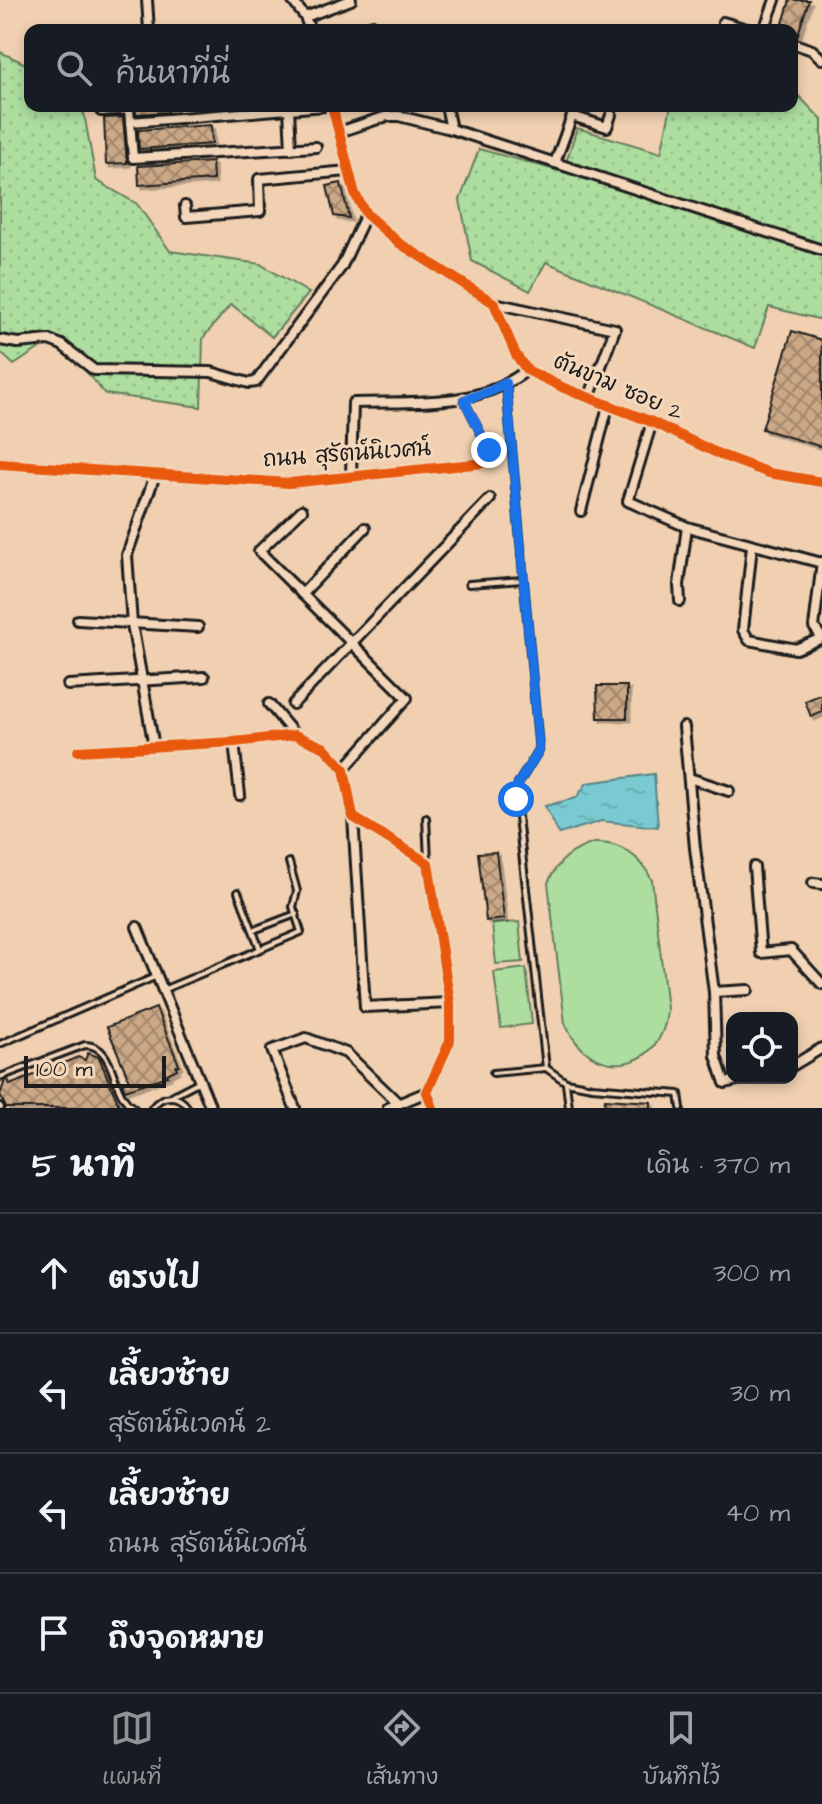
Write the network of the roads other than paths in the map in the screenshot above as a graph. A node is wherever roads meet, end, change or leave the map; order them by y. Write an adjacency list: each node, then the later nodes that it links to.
1 (147, 0): 8 (street)
2 (292, 0): 5 (street)
3 (351, 0): 5 (street)
4 (775, 0): 12 (street)
5 (305, 17): 9 (street)
6 (723, 22): 11 (street)
7 (373, 23): 10 (lane)
8 (149, 24)
9 (308, 24)
10 (369, 24)
11 (730, 24)
12 (766, 24)
13 (798, 45): 14 (street)
14 (822, 59)
15 (129, 112): 21 (street)
16 (253, 112): 21 (street)
17 (289, 112): 25 (street)
18 (334, 112): 23 (street)
19 (447, 112): 22 (street)
20 (611, 115): 26 (street)
21 (131, 122): 25 (street)
22 (451, 129): 23 (street); 26 (street)
23 (339, 132): 27 (street)
24 (316, 147): 25 (street)
25 (291, 149)
26 (555, 163): 30 (street)
27 (348, 171): 28 (street); 29 (street)
28 (185, 206)
29 (366, 214): 31 (street); 32 (street)
30 (822, 250)
31 (494, 303): 33 (street, ตันขาม ซอย 2); 35 (street)
32 (0, 340)
33 (527, 370): 34 (street); 35 (street, ตันขาม ซอย 2)
34 (506, 383): 36 (street); 50 (lane)
35 (589, 398): 37 (street, ตันขาม ซอย 2)
36 (464, 400): 41 (street); 41 (street, ถนน สุรัตน์นิเวศน์)
37 (608, 406): 38 (street, ตันขาม ซอย 2); 45 (street)
38 (652, 422): 42 (street, ตันขาม ซอย 2); 46 (street)
39 (0, 464): 40 (street, ถนน สุรัตน์นิเวศน์)
40 (155, 475): 41 (street, ถนน สุรัตน์นิเวศน์); 55 (street)
41 (351, 476)
42 (822, 482)
43 (490, 499): 57 (street)
44 (302, 510): 52 (street)
45 (581, 511)
46 (687, 527): 48 (street); 53 (street)
47 (365, 528): 52 (street)
48 (752, 546): 49 (street); 49 (street)
49 (822, 563)
50 (523, 580): 51 (lane); 91 (lane)
51 (469, 584)
52 (302, 594): 57 (street)
53 (680, 601)
54 (78, 620): 55 (street)
55 (132, 624): 56 (street); 59 (street)
56 (198, 627)
57 (352, 643): 62 (street); 68 (street)
58 (204, 677): 59 (street)
59 (143, 681): 60 (street); 66 (street)
60 (68, 685)
61 (269, 704): 64 (street)
62 (293, 704)
63 (684, 727): 69 (street)
64 (295, 735): 65 (street); 68 (street)
65 (234, 742): 66 (street); 71 (street)
66 (154, 747): 67 (street)
67 (78, 751)
68 (344, 769): 72 (street)
69 (689, 778): 70 (street); 86 (street)
70 (729, 791)
71 (240, 795)
72 (353, 817): 75 (street); 87 (street)
73 (426, 818): 75 (lane)
74 (289, 862): 78 (lane)
75 (428, 863): 87 (street)
76 (754, 867): 83 (street)
77 (238, 892): 80 (lane)
78 (296, 914): 80 (lane); 81 (lane)
79 (137, 927): 82 (street)
80 (254, 930): 81 (lane)
81 (260, 949): 84 (lane)
82 (157, 976): 84 (street); 88 (lane)
83 (822, 984)
84 (162, 990): 94 (street)
85 (748, 990): 86 (street)
86 (714, 992): 96 (street)
87 (450, 1003): 97 (street)
88 (0, 1044)
89 (822, 1048): 90 (street)
90 (798, 1062)
91 (546, 1068): 92 (lane); 95 (lane)
92 (493, 1073)
93 (0, 1077): 100 (lane)
94 (200, 1081): 98 (lane); 103 (street)
95 (566, 1082): 107 (lane); 108 (lane)
96 (726, 1083)
97 (427, 1092): 99 (street); 106 (street)
98 (171, 1096): 101 (lane); 102 (lane)
99 (399, 1104): 104 (street); 105 (street)
100 (134, 1108)
101 (152, 1108)
102 (188, 1108)
103 (211, 1108)
104 (295, 1108)
105 (388, 1108)
106 (433, 1108)
107 (569, 1108)
108 (681, 1108)

